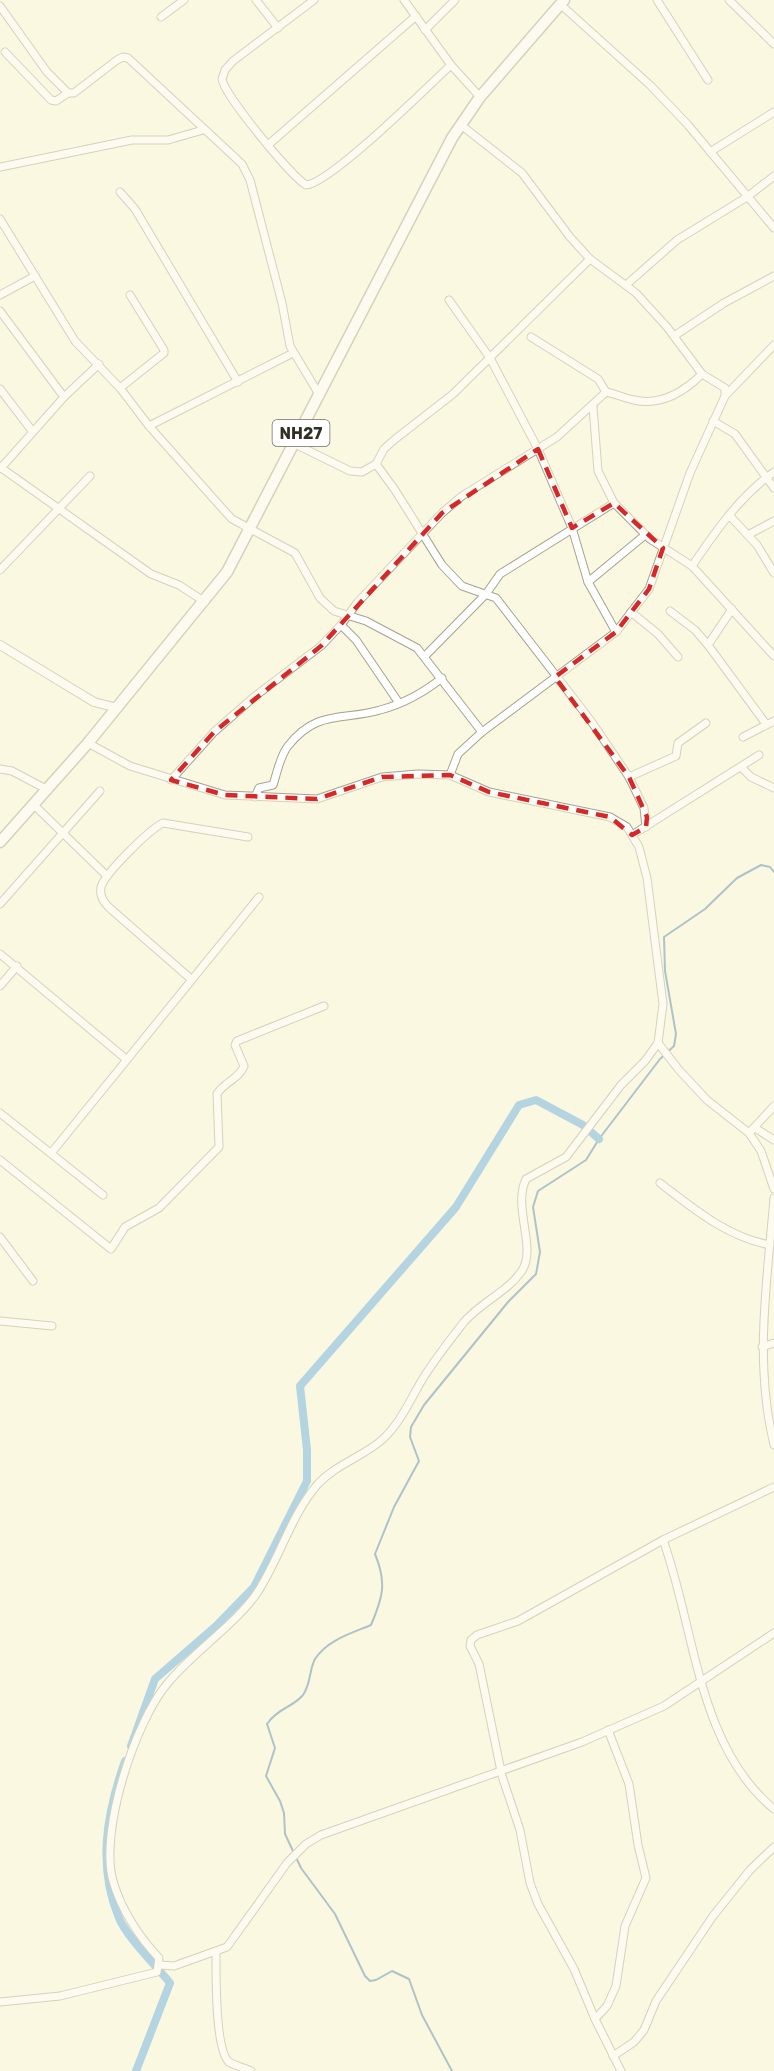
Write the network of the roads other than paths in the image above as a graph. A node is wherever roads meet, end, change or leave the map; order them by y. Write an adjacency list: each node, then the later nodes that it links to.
1 (184, 0): 10 (street)
2 (256, 0): 12 (street)
3 (314, 0): 12 (street)
4 (404, 0): 11 (street)
5 (455, 0): 13 (street)
6 (657, 0): 17 (street)
7 (729, 0): 14 (street)
8 (562, 2): 19 (highway, NH27); 24 (street)
9 (0, 6): 18 (street)
10 (161, 16)
11 (416, 16): 13 (street); 23 (street)
12 (278, 28): 23 (street)
13 (425, 30): 16 (street)
14 (774, 44)
15 (5, 52): 18 (street)
16 (452, 64): 19 (street); 23 (street)
17 (708, 80)
18 (68, 93): 22 (street)
19 (480, 97): 21 (highway, NH27)
20 (774, 112): 24 (street)
21 (461, 125): 31 (street); 50 (highway, NH27)
22 (203, 130): 25 (street); 42 (street)
23 (268, 145)
24 (710, 152): 28 (street)
25 (0, 167)
26 (774, 176): 28 (street)
27 (120, 192): 46 (street)
28 (747, 197): 30 (street); 34 (street)
29 (0, 219): 32 (street)
30 (774, 228)
31 (590, 259): 34 (street); 43 (street)
32 (35, 276): 35 (street); 44 (street)
33 (774, 276): 39 (street)
34 (626, 285): 39 (street)
35 (0, 295)
36 (130, 295): 47 (street)
37 (449, 300): 43 (street)
38 (0, 311): 52 (street)
39 (674, 336): 45 (street)
40 (531, 337): 49 (street)
41 (774, 345): 51 (street)
42 (293, 353): 46 (street); 50 (street)
43 (490, 358): 58 (street); 59 (street)
44 (99, 364): 47 (street); 52 (street)
45 (702, 374): 49 (street); 51 (street)
46 (238, 382): 55 (street)
47 (120, 388): 55 (street)
48 (0, 389): 56 (street)
49 (606, 392): 53 (street)
50 (320, 396): 57 (highway, NH27)
51 (725, 396): 54 (street)
52 (64, 397): 56 (street)
53 (593, 407): 58 (street); 65 (street)
54 (713, 421): 63 (street); 74 (street)
55 (149, 426): 70 (street)
56 (33, 432): 60 (street)
57 (295, 444): 59 (street); 70 (highway, NH27)
58 (538, 449): 69 (street); 71 (street)
59 (376, 464): 71 (street)
60 (1, 468): 66 (street)
61 (774, 472): 63 (street)
62 (90, 476): 66 (street)
63 (767, 477): 64 (street); 67 (street)
64 (774, 488)
65 (614, 503): 69 (street); 72 (street)
66 (58, 509): 76 (street); 80 (street)
67 (729, 515): 73 (street); 75 (street)
68 (774, 521): 73 (street)
69 (572, 528): 78 (street); 79 (street)
70 (251, 530): 80 (highway, NH27); 84 (street)
71 (421, 534): 79 (street); 84 (street)
72 (645, 535): 74 (street); 78 (street)
73 (748, 535): 77 (street)
74 (663, 548): 75 (street); 83 (street)
75 (692, 566): 81 (street)
76 (0, 570)
77 (774, 571)
78 (588, 582): 86 (street)
79 (486, 594): 89 (street); 92 (street)
80 (206, 602): 95 (highway, NH27)
81 (732, 609): 88 (street); 90 (street)
82 (670, 611): 88 (street)
83 (631, 612): 86 (street); 91 (street)
84 (345, 617): 85 (street); 89 (street)
85 (341, 625): 94 (street); 107 (street)
86 (616, 632): 92 (street)
87 (0, 645): 95 (street)
88 (708, 645): 98 (street)
89 (425, 656): 93 (street)
90 (774, 656)
91 (678, 657)
92 (555, 677): 99 (street); 106 (street)
93 (442, 678): 94 (street); 99 (street)
94 (399, 703): 111 (street)
95 (117, 708): 101 (highway, NH27)
96 (774, 721): 98 (street)
97 (706, 723): 106 (street)
98 (766, 724): 100 (street)
99 (482, 732): 105 (street)
100 (743, 737)
101 (88, 743): 107 (street); 109 (highway, NH27)
102 (759, 755): 103 (street)
103 (741, 767): 108 (street); 113 (street)
104 (0, 769): 109 (street)
105 (450, 775): 111 (street); 115 (street)
106 (629, 777): 113 (street)
107 (171, 780): 111 (street)
108 (774, 788)
109 (48, 789): 112 (highway, NH27)
110 (100, 790): 114 (street)
111 (255, 797)
112 (34, 805): 114 (street); 117 (highway, NH27)
113 (646, 827): 115 (street)
114 (63, 831): 118 (street); 120 (street)
115 (632, 835): 126 (street)
116 (249, 837): 118 (street)
117 (0, 842)
118 (107, 876): 123 (street)
119 (259, 897): 123 (street)
120 (0, 904)
121 (0, 954): 122 (street)
122 (17, 966): 124 (street); 127 (street)
123 (191, 979): 127 (street)
124 (0, 986)
125 (324, 1006): 133 (street)
126 (658, 1043): 130 (street); 155 (street)
127 (126, 1059): 132 (street)
128 (774, 1106): 130 (street)
129 (0, 1113): 132 (street)
130 (752, 1130): 131 (street); 135 (street)
131 (774, 1140)
132 (52, 1152): 136 (street)
133 (0, 1160)
134 (660, 1183): 139 (street)
135 (774, 1189)
136 (103, 1195)
137 (774, 1198): 139 (street)
138 (0, 1237): 140 (street)
139 (770, 1245): 144 (street)
140 (33, 1281)
141 (0, 1321): 142 (street)
142 (52, 1326)
143 (774, 1343): 144 (street)
144 (762, 1347): 145 (street)
145 (774, 1445)
146 (774, 1487): 147 (street)
147 (663, 1540): 149 (street); 151 (street)
148 (774, 1633): 149 (street)
149 (699, 1682): 150 (street); 152 (street)
150 (608, 1730): 151 (street); 157 (street)
151 (501, 1770): 154 (street); 157 (street)
152 (774, 1809)
153 (774, 1847): 158 (street)
154 (216, 1953): 155 (street); 159 (street)
155 (158, 1968): 156 (street)
156 (0, 2002)
157 (595, 2019): 158 (street)
158 (613, 2056): 160 (street)
159 (251, 2071)
160 (621, 2071)

